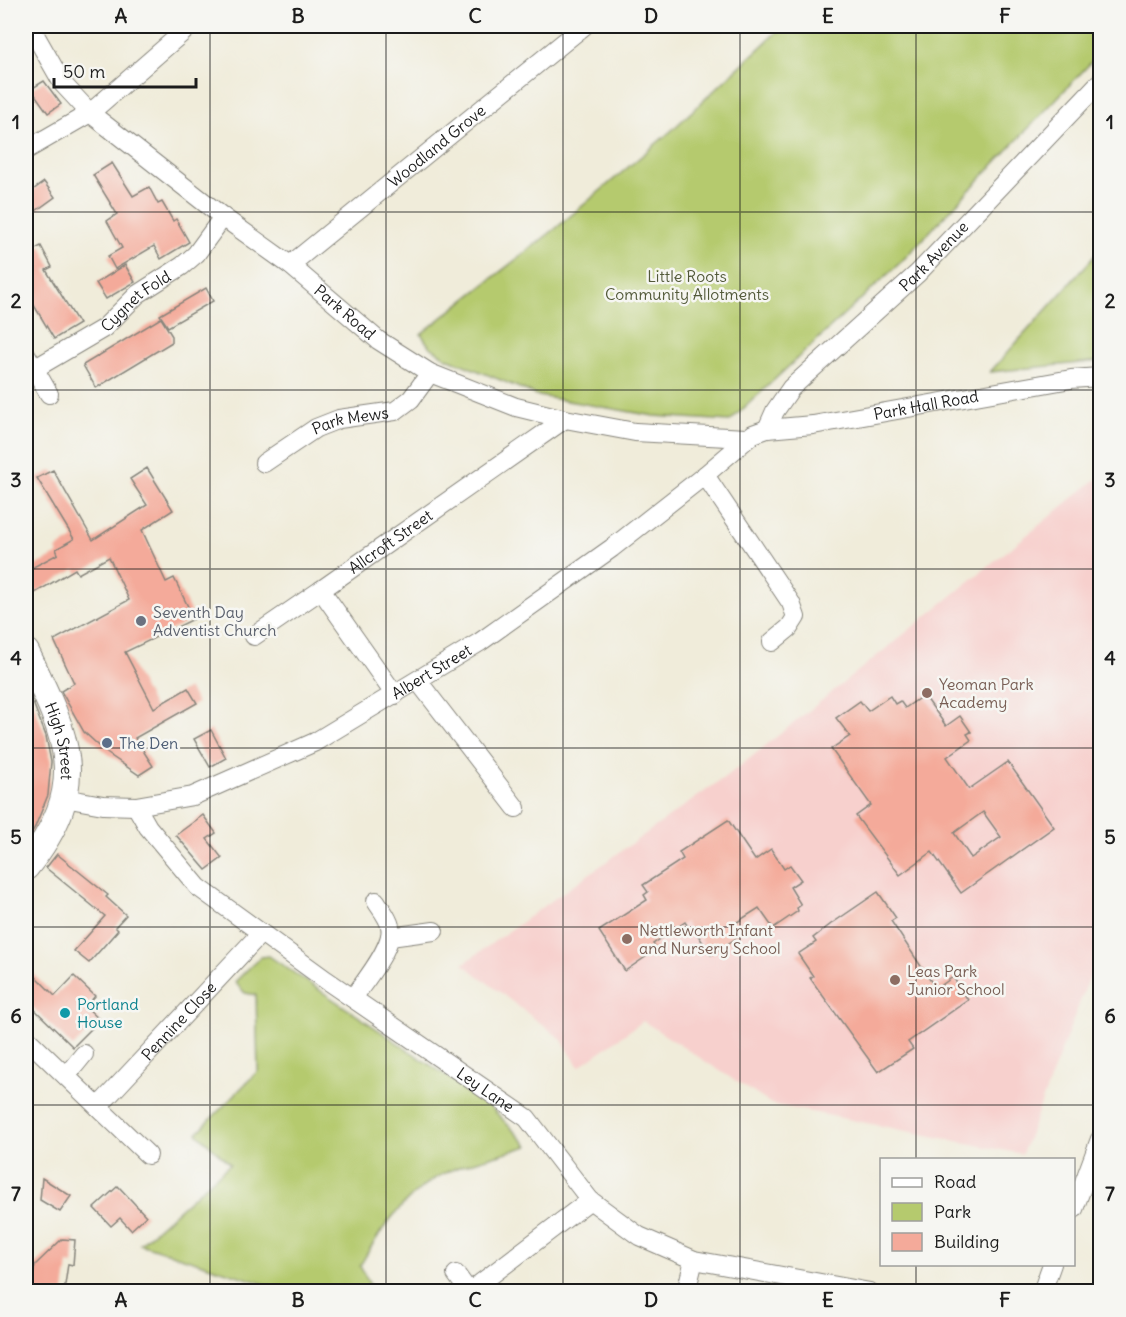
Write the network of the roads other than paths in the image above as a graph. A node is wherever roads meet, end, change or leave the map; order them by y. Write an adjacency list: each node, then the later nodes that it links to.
1 (30, 26): 5 (street, Park Road)
2 (190, 26): 5 (street)
3 (584, 26): 8 (street, Woodland Grove)
4 (1101, 82): 14 (street, Park Avenue)
5 (90, 113): 6 (street); 7 (street, Park Road)
6 (26, 150)
7 (223, 217): 8 (street, Park Road); 9 (street, Cygnet Fold)
8 (290, 266): 10 (street, Park Road)
9 (30, 361): 12 (street)
10 (430, 373): 13 (street, Park Road); 15 (street, Park Mews)
11 (1101, 376): 14 (street, Park Hall Road)
12 (49, 394)
13 (565, 420): 14 (street, Park Road); 17 (street, Allcroft Street)
14 (755, 434): 16 (street, Albert Street)
15 (264, 463)
16 (705, 476): 19 (street); 21 (street, Albert Street)
17 (321, 590): 18 (street, Allcroft Street); 22 (street)
18 (254, 636)
19 (772, 642)
20 (26, 652): 23 (street, High Street)
21 (418, 681): 22 (street, Albert Street); 25 (street)
22 (395, 695): 24 (street, Albert Street)
23 (64, 798): 24 (street, Albert Street); 26 (street, High Street)
24 (136, 806): 29 (street, Ley Lane)
25 (516, 808)
26 (26, 867)
27 (376, 901): 30 (street)
28 (434, 931): 30 (street)
29 (260, 934): 31 (street, Ley Lane); 35 (street, Pennine Close)
30 (390, 937): 31 (street)
31 (353, 998): 38 (street, Ley Lane)
32 (26, 1038): 34 (street)
33 (84, 1054): 34 (street)
34 (66, 1076): 35 (street)
35 (98, 1107): 37 (street)
36 (1101, 1139): 39 (street)
37 (148, 1155)
38 (590, 1200): 40 (street, Ley Lane); 43 (street)
39 (1075, 1206)
40 (694, 1260): 44 (street); 45 (street, Ley Lane)
41 (1051, 1266): 46 (street)
42 (456, 1274): 43 (street)
43 (469, 1292)
44 (686, 1292)
45 (870, 1292)
46 (1042, 1292)

